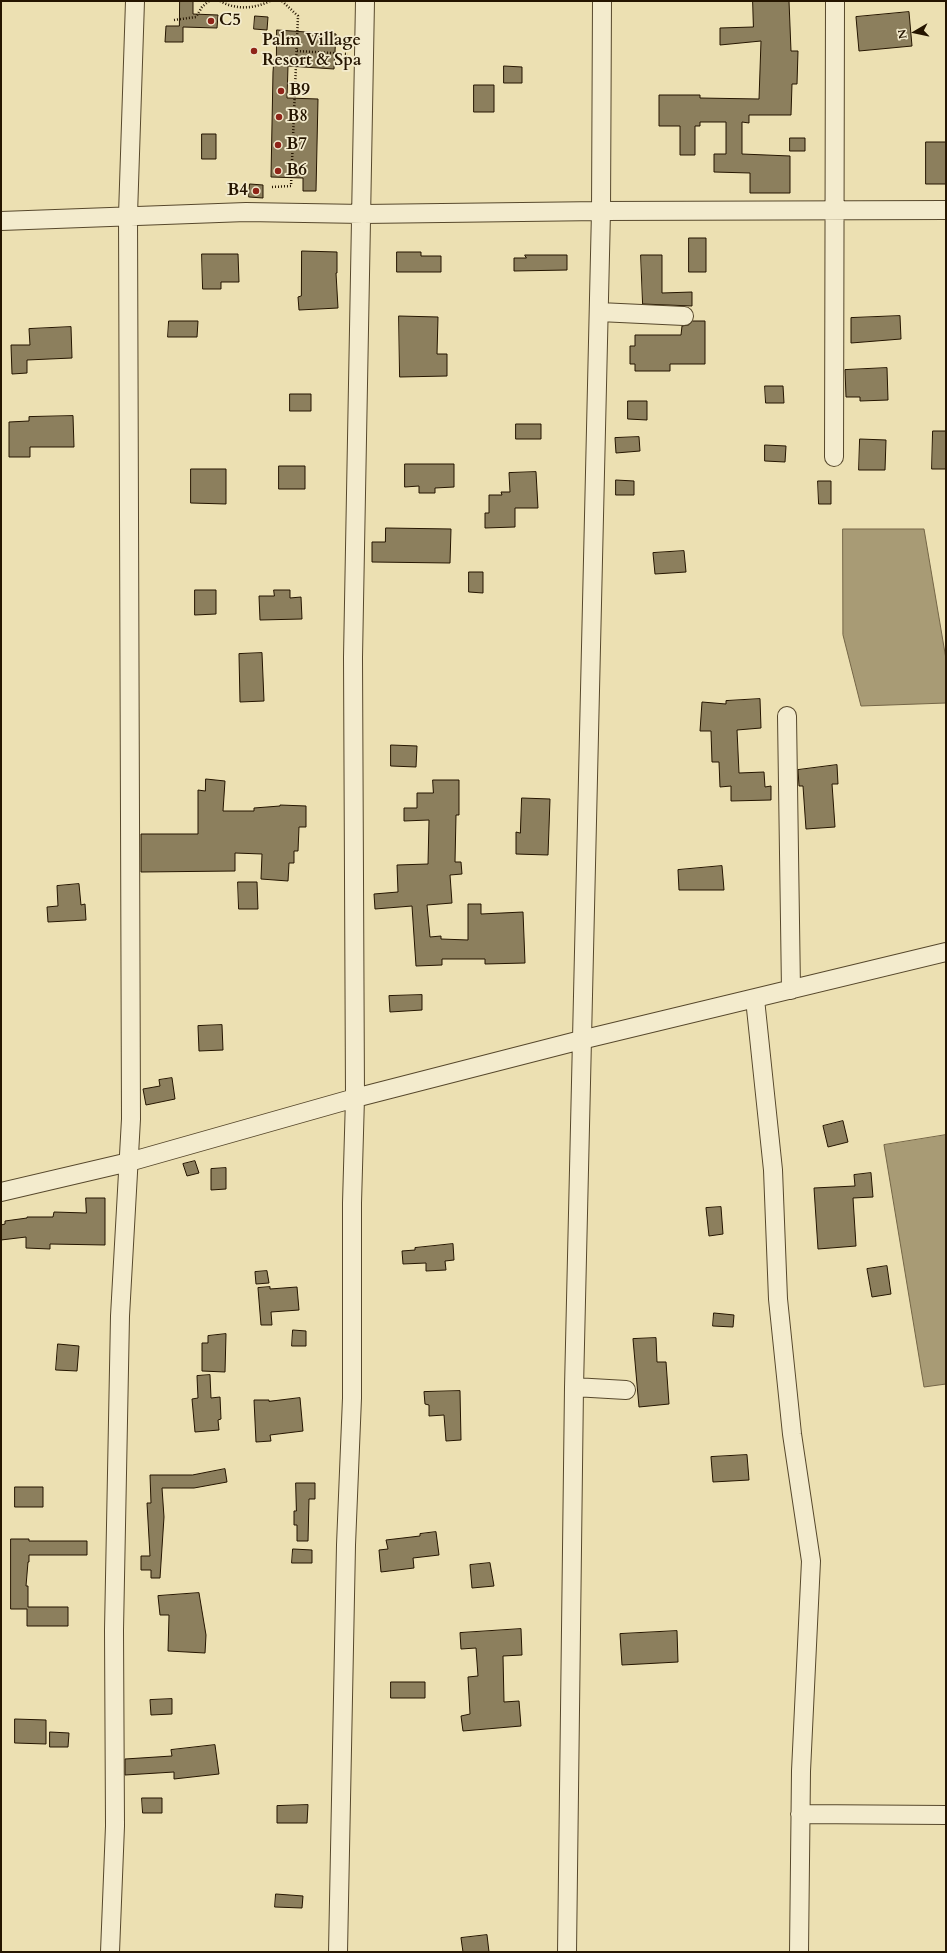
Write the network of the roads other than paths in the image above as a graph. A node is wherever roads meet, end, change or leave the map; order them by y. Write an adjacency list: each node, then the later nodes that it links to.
1 (135, 1): 9 (street)
2 (365, 1): 8 (street)
3 (602, 1): 6 (street)
4 (835, 1): 7 (street)
5 (946, 210): 7 (street)
6 (601, 211): 7 (street); 8 (street); 11 (street)
7 (834, 212): 13 (street)
8 (363, 214): 9 (street); 19 (street)
9 (128, 215): 10 (street); 20 (street)
10 (1, 221)
11 (598, 312): 12 (street); 18 (street)
12 (684, 316)
13 (834, 457)
14 (787, 716): 16 (street)
15 (946, 952): 16 (street)
16 (790, 990): 17 (street)
17 (755, 999): 18 (street); 24 (street)
18 (581, 1040): 19 (street); 22 (street)
19 (355, 1098): 20 (street); 27 (street)
20 (129, 1162): 21 (street); 26 (street)
21 (1, 1192)
22 (574, 1387): 23 (street); 28 (street)
23 (626, 1390)
24 (800, 1814): 25 (street); 29 (street)
25 (946, 1815)
26 (110, 1952)
27 (338, 1952)
28 (567, 1952)
29 (799, 1952)

